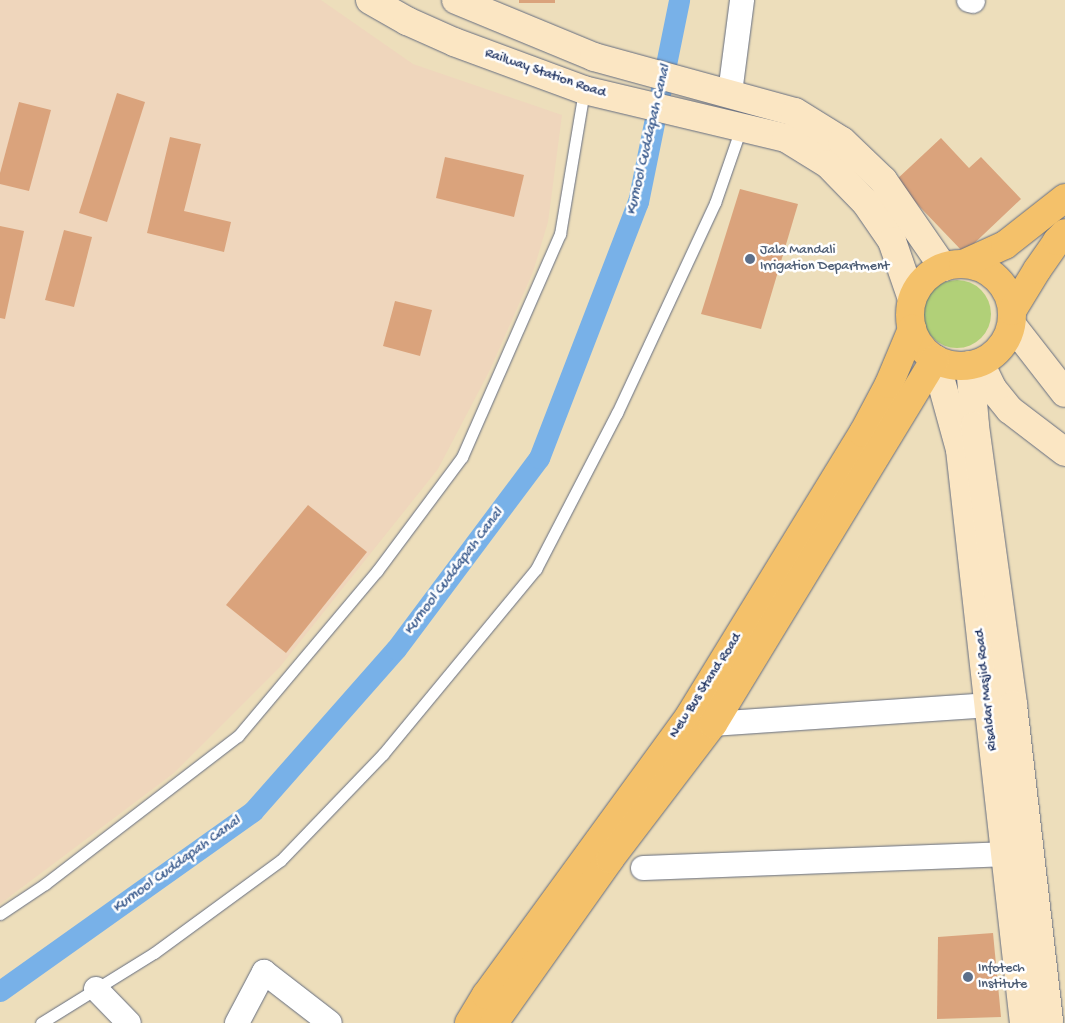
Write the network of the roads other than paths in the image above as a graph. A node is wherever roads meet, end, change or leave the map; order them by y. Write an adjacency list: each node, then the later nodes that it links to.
1 (370, 0): 4 (street, Railway Station Road)
2 (456, 0): 5 (street)
3 (742, 0): 5 (street)
4 (584, 90): 6 (street, Railway Station Road); 21 (lane)
5 (730, 93): 9 (street)
6 (734, 126): 10 (street, Railway Station Road); 22 (lane)
7 (1065, 198): 9 (main road)
8 (1065, 233): 11 (main road)
9 (953, 265): 10 (main road); 11 (main road)
10 (912, 299): 12 (main road)
11 (1012, 318): 14 (main road); 15 (street)
12 (912, 329): 13 (main road); 27 (main road, New Bus Stand Road)
13 (935, 359): 14 (main road); 17 (street, Risaldar Masjid Road); 18 (main road, New Bus Stand Road)
14 (975, 364): 16 (street); 30 (street, Risaldar Masjid Road)
15 (1065, 393)
16 (1065, 452)
17 (989, 705): 18 (street); 19 (street, Risaldar Masjid Road)
18 (712, 724): 28 (main road, New Bus Stand Road)
19 (1004, 854): 20 (street); 29 (street, Risaldar Masjid Road)
20 (643, 868)
21 (0, 914)
22 (96, 989): 23 (lane); 24 (street)
23 (41, 1023)
24 (129, 1023)
25 (237, 1023): 26 (street)
26 (330, 1023)
27 (469, 1023)
28 (494, 1023)
29 (1024, 1023)
30 (1049, 1023)

